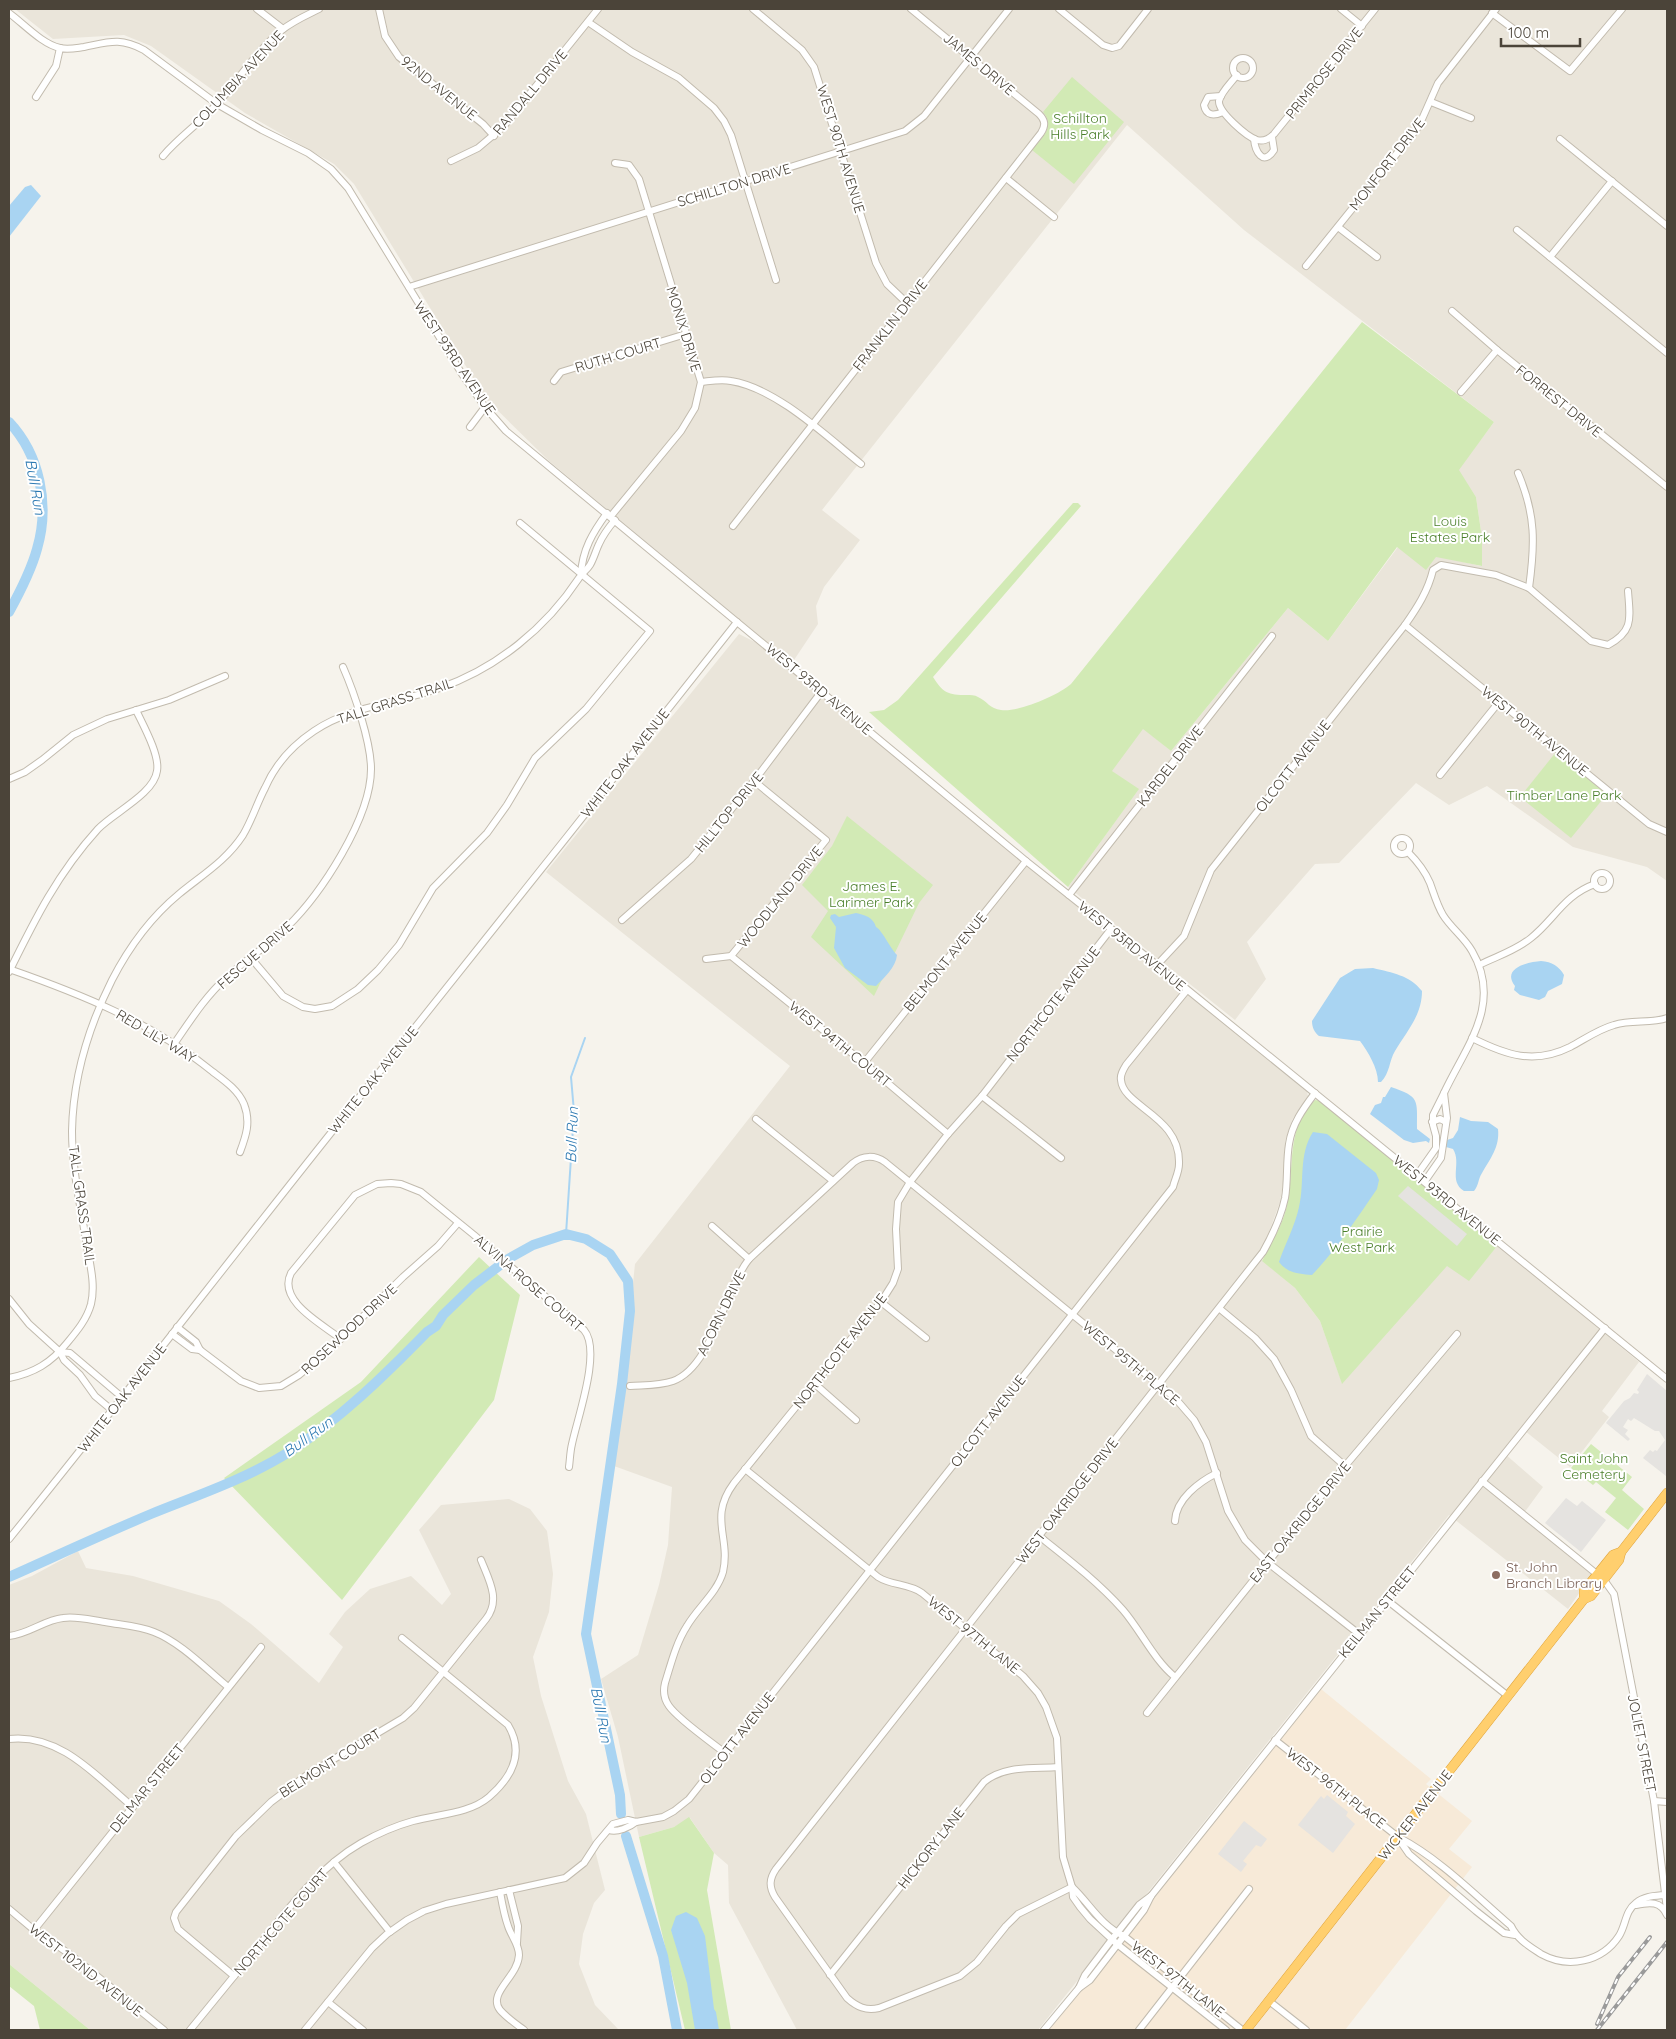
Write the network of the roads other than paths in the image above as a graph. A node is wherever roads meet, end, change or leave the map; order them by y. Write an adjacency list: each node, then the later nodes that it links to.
1 (256, 9): 17 (street)
2 (319, 9): 17 (street, COLUMBIA AVENUE)
3 (378, 9): 28 (street, 92ND AVENUE)
4 (598, 9): 15 (street, RANDALL DRIVE)
5 (753, 9): 32 (street, WEST 90TH AVENUE)
6 (912, 9): 19 (street, JAMES DRIVE)
7 (1009, 9): 19 (street, SCHILLTON DRIVE)
8 (1059, 9): 9 (street)
9 (1148, 9)
10 (1341, 9): 16 (street)
11 (1375, 9): 16 (street, PRIMROSE DRIVE)
12 (1622, 9): 13 (street)
13 (1494, 11): 23 (street, MONFORT DRIVE)
14 (9, 13): 18 (street)
15 (588, 22): 28 (street, RANDALL DRIVE); 38 (street)
16 (1362, 26): 29 (street, PRIMROSE DRIVE)
17 (283, 30): 24 (street, COLUMBIA AVENUE)
18 (60, 48): 21 (street); 24 (street, WEST 93RD AVENUE)
19 (970, 57): 27 (street, JAMES DRIVE); 32 (street, SCHILLTON DRIVE)
20 (1237, 75): 22 (street, PRIMROSE DRIVE)
21 (36, 96)
22 (1221, 96): 25 (street); 25 (street, PRIMROSE DRIVE)
23 (1431, 102): 26 (street); 42 (street, MONFORT DRIVE)
24 (217, 104): 33 (street, COLUMBIA AVENUE); 48 (street, WEST 93RD AVENUE)
25 (1223, 112): 30 (street, PRIMROSE DRIVE)
26 (1471, 118)
27 (1045, 122): 36 (street, FRANKLIN DRIVE)
28 (494, 136): 34 (street, RANDALL DRIVE)
29 (1272, 137): 30 (street); 30 (street, PRIMROSE DRIVE)
30 (1254, 139)
31 (1560, 139): 37 (street)
32 (842, 152): 38 (street, SCHILLTON DRIVE); 49 (street, WEST 90TH AVENUE)
33 (163, 156)
34 (451, 161)
35 (615, 163): 39 (street, MONIX DRIVE)
36 (1006, 178): 40 (street); 49 (street, FRANKLIN DRIVE)
37 (1612, 180): 41 (street); 45 (street)
38 (746, 181): 39 (street, SCHILLTON DRIVE); 47 (street)
39 (648, 211): 48 (street, SCHILLTON DRIVE); 51 (street, MONIX DRIVE)
40 (1054, 217)
41 (1667, 226)
42 (1338, 227): 44 (street); 46 (street, MONFORT DRIVE)
43 (1517, 230): 45 (street)
44 (1377, 257)
45 (1550, 257): 53 (street)
46 (1306, 266)
47 (776, 280)
48 (409, 287): 57 (street, WEST 93RD AVENUE)
49 (907, 304): 58 (street, FRANKLIN DRIVE)
50 (1452, 311): 52 (street, FORREST DRIVE)
51 (686, 334): 54 (street, RUTH COURT); 55 (street, MONIX DRIVE)
52 (1497, 350): 56 (street); 62 (street, FORREST DRIVE)
53 (1667, 352)
54 (554, 381)
55 (701, 382): 58 (street); 63 (street, MONIX DRIVE)
56 (1462, 392)
57 (485, 408): 59 (street); 63 (street, WEST 93RD AVENUE)
58 (813, 426): 60 (street); 65 (street, FRANKLIN DRIVE)
59 (470, 427)
60 (861, 464)
61 (1518, 473): 67 (street)
62 (1667, 487)
63 (611, 516): 66 (street, TALL GRASS TRAIL); 66 (street, TALL GRASS TRAIL); 69 (street, WEST 93RD AVENUE)
64 (520, 523): 66 (street)
65 (732, 526)
66 (581, 575): 77 (street, TALL GRASS TRAIL); 89 (street)
67 (1529, 588): 68 (street); 70 (street, OLCOTT AVENUE)
68 (1628, 591)
69 (737, 622): 74 (street, WEST 93RD AVENUE); 122 (street, WHITE OAK AVENUE)
70 (1405, 625): 75 (street, WEST 90TH AVENUE); 91 (street, OLCOTT AVENUE)
71 (1272, 636): 85 (street, KARDEL DRIVE)
72 (343, 667): 77 (street, FESCUE DRIVE)
73 (226, 676): 76 (street)
74 (822, 692): 80 (street, HILLTOP DRIVE); 83 (street, WEST 93RD AVENUE)
75 (1499, 702): 78 (street); 81 (street, WEST 90TH AVENUE)
76 (136, 710): 79 (street); 93 (street)
77 (358, 711): 89 (street, FESCUE DRIVE); 95 (street, TALL GRASS TRAIL)
78 (1440, 774)
79 (9, 779)
80 (754, 781): 86 (street, HILLTOP DRIVE); 88 (street, WOODLAND DRIVE)
81 (1667, 832)
82 (1408, 852): 92 (street)
83 (1026, 861): 85 (street, WEST 93RD AVENUE); 99 (street, BELMONT AVENUE)
84 (1595, 884): 92 (street)
85 (1069, 895): 87 (street, WEST 93RD AVENUE)
86 (622, 920)
87 (1111, 928): 91 (street, WEST 93RD AVENUE); 102 (street, NORTHCOTE AVENUE)
88 (731, 956): 90 (street, WOODLAND DRIVE); 99 (street, WEST 94TH COURT)
89 (251, 958): 98 (street, FESCUE DRIVE)
90 (706, 959)
91 (1157, 965): 94 (street, WEST 93RD AVENUE)
92 (1480, 965): 97 (street)
93 (9, 970): 95 (street, RED LILY WAY)
94 (1187, 990): 100 (street, WEST 93RD AVENUE); 121 (street, OLCOTT AVENUE)
95 (100, 1004): 98 (street, RED LILY WAY); 129 (street, TALL GRASS TRAIL)
96 (1667, 1018): 97 (street)
97 (1472, 1038): 101 (street)
98 (174, 1044): 108 (street, RED LILY WAY)
99 (864, 1063): 106 (street, WEST 94TH COURT)
100 (1315, 1093): 111 (street, WEST 93RD AVENUE); 120 (street, WEST OAKRIDGE DRIVE)
101 (1444, 1093): 104 (street); 105 (street)
102 (982, 1096): 106 (street, NORTHCOTE AVENUE); 110 (street)
103 (756, 1119): 112 (street)
104 (1432, 1122): 105 (street); 107 (street)
105 (1446, 1122): 107 (street)
106 (948, 1134): 114 (street, NORTHCOTE AVENUE)
107 (1439, 1144): 111 (street); 113 (street)
108 (240, 1152)
109 (869, 1157): 112 (street, ACORN DRIVE); 114 (street, WEST 95TH PLACE)
110 (1061, 1158)
111 (1417, 1175): 113 (street, WEST 93RD AVENUE)
112 (833, 1181): 117 (street, ACORN DRIVE)
113 (1425, 1181): 123 (street, WEST 93RD AVENUE)
114 (910, 1182): 119 (street, NORTHCOTE AVENUE); 121 (street, WEST 95TH PLACE)
115 (458, 1223): 127 (street, ROSEWOOD DRIVE); 127 (street, ALVINA ROSE COURT); 139 (street, ALVINA ROSE COURT)
116 (712, 1226): 117 (street)
117 (749, 1259): 134 (street, ACORN DRIVE)
118 (9, 1299): 129 (street)
119 (881, 1302): 126 (street); 132 (street, NORTHCOTE AVENUE)
120 (1220, 1309): 133 (street, WEST OAKRIDGE DRIVE); 138 (street)
121 (1072, 1314): 133 (street, WEST 95TH PLACE); 149 (street, OLCOTT AVENUE)
122 (177, 1327): 124 (street, WHITE OAK AVENUE); 128 (street, ROSEWOOD DRIVE)
123 (1605, 1328): 131 (street, WEST 93RD AVENUE); 142 (street, KEILMAN STREET)
124 (172, 1334): 128 (street, ROSEWOOD DRIVE); 135 (street, WHITE OAK AVENUE)
125 (1456, 1334): 138 (street, EAST OAKRIDGE DRIVE)
126 (926, 1338)
127 (341, 1339): 128 (street, ROSEWOOD DRIVE)
128 (200, 1350)
129 (60, 1352): 130 (street, TALL GRASS TRAIL); 135 (street); 136 (street)
130 (9, 1378)
131 (1667, 1379)
132 (815, 1384): 137 (street); 140 (street, NORTHCOTE AVENUE)
133 (1159, 1384): 141 (street, WEST 95TH PLACE); 145 (street, WEST OAKRIDGE DRIVE)
134 (630, 1386)
135 (123, 1398): 136 (street, WHITE OAK AVENUE)
136 (113, 1411): 146 (street, WHITE OAK AVENUE)
137 (856, 1420)
138 (1345, 1466): 148 (street, EAST OAKRIDGE DRIVE)
139 (569, 1467)
140 (745, 1469): 149 (street, WEST 97TH LANE); 164 (street, NORTHCOTE AVENUE)
141 (1217, 1473): 144 (street); 148 (street, WEST 95TH PLACE)
142 (1482, 1481): 150 (street); 151 (street, KEILMAN STREET)
143 (1667, 1493): 150 (highway, WICKER AVENUE)
144 (1175, 1521)
145 (1039, 1536): 152 (street, WEST OAKRIDGE DRIVE); 158 (street)
146 (9, 1539)
147 (481, 1560): 157 (street, BELMONT COURT)
148 (1268, 1562): 153 (street, WEST 95TH PLACE); 158 (street, EAST OAKRIDGE DRIVE)
149 (869, 1570): 152 (street, WEST 97TH LANE); 164 (street, OLCOTT AVENUE)
150 (1601, 1577): 160 (highway, WICKER AVENUE); 166 (street, JOLIET STREET)
151 (1388, 1601): 153 (street, KEILMAN STREET); 160 (street)
152 (966, 1628): 165 (street, WEST 97TH LANE); 188 (street, WEST OAKRIDGE DRIVE)
153 (1359, 1634): 163 (street, KEILMAN STREET)
154 (9, 1636): 159 (street)
155 (402, 1638): 157 (street, NORTHCOTE COURT)
156 (261, 1647): 159 (street, DELMAR STREET)
157 (444, 1672): 170 (street, NORTHCOTE COURT); 189 (street, BELMONT COURT)
158 (1175, 1677): 161 (street, EAST OAKRIDGE DRIVE)
159 (228, 1687): 168 (street, DELMAR STREET)
160 (1508, 1696): 169 (highway, WICKER AVENUE)
161 (1147, 1713)
162 (9, 1740): 168 (street)
163 (1275, 1740): 169 (street, WEST 96TH PLACE); 176 (street, KEILMAN STREET)
164 (725, 1753): 173 (street, OLCOTT AVENUE)
165 (1058, 1767): 171 (street, WEST 97TH LANE); 188 (street, HICKORY LANE)
166 (1654, 1801): 167 (street); 175 (street, JOLIET STREET)
167 (1667, 1802)
168 (133, 1807): 181 (street, DELMAR STREET)
169 (1398, 1837): 183 (street, WEST 96TH PLACE); 183 (street, WEST 96TH PLACE); 193 (highway, WICKER AVENUE)
170 (334, 1862): 182 (street); 189 (street, NORTHCOTE COURT)
171 (1072, 1887): 184 (street, WEST 97TH LANE); 188 (street)
172 (1249, 1889): 190 (street)
173 (509, 1890): 174 (street, OLCOTT AVENUE); 186 (street)
174 (500, 1892): 182 (street, OLCOTT AVENUE); 186 (street)
175 (1665, 1895): 177 (street); 179 (street, JOLIET STREET)
176 (1151, 1896): 184 (street, KEILMAN STREET); 185 (street, KEILMAN STREET)
177 (1633, 1906): 180 (street); 183 (street, WEST 96TH PLACE)
178 (9, 1909): 181 (street, WEST 102ND AVENUE)
179 (1667, 1910)
180 (1667, 1915)
181 (34, 1930): 195 (street, WEST 102ND AVENUE)
182 (390, 1932): 194 (street, OLCOTT AVENUE)
183 (1514, 1935)
184 (1115, 1936): 185 (street, WEST 97TH LANE); 187 (street, WEST 97TH LANE); 191 (street, KEILMAN STREET)
185 (1124, 1936): 187 (street, KEILMAN STREET); 190 (street, WEST 97TH LANE)
186 (517, 1944): 199 (street)
187 (1117, 1944): 191 (street, KEILMAN STREET); 192 (street, WEST 97TH LANE)
188 (830, 1975)
189 (234, 1976): 196 (street, NORTHCOTE COURT)
190 (1179, 1979): 192 (street); 203 (street, WEST 97TH LANE)
191 (1079, 1988): 200 (street)
192 (1172, 1988): 201 (street); 202 (street, WEST 97TH LANE)
193 (1270, 2000): 204 (highway, WICKER AVENUE); 205 (street)
194 (328, 2002): 197 (street, OLCOTT AVENUE); 198 (street)
195 (164, 2030)
196 (190, 2030)
197 (306, 2030)
198 (363, 2030)
199 (524, 2030)
200 (1044, 2030)
201 (1139, 2030)
202 (1226, 2030)
203 (1242, 2030)
204 (1246, 2030)
205 (1306, 2030)

